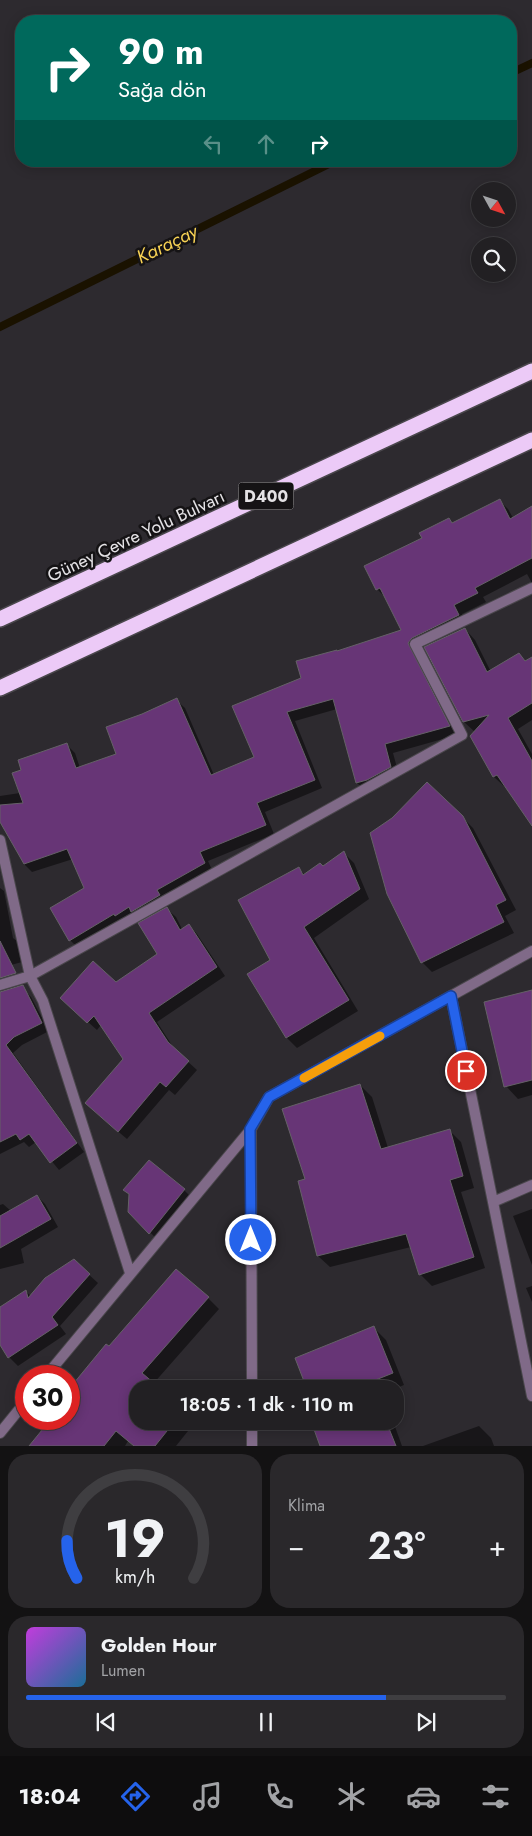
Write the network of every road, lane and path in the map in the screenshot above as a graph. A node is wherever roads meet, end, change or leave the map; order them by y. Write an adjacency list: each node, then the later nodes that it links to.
1 (532, 371): 4 (highway, Güney Çevre Yolu Bulvarı / D400)
2 (532, 440): 5 (highway)
3 (532, 588): 8 (street)
4 (0, 619)
5 (0, 688)
6 (0, 840): 8 (street)
7 (532, 951): 10 (street)
8 (30, 976): 9 (street); 14 (street)
9 (0, 985)
10 (451, 996): 11 (street); 13 (street)
11 (250, 1129): 14 (street); 16 (street)
12 (532, 1185): 13 (street)
13 (493, 1202): 17 (street)
14 (130, 1273): 15 (street)
15 (55, 1365)
16 (252, 1380)
17 (532, 1396)
18 (15, 1415): 20 (street)
19 (252, 1430): 21 (street)
20 (0, 1433)
21 (252, 1446)

